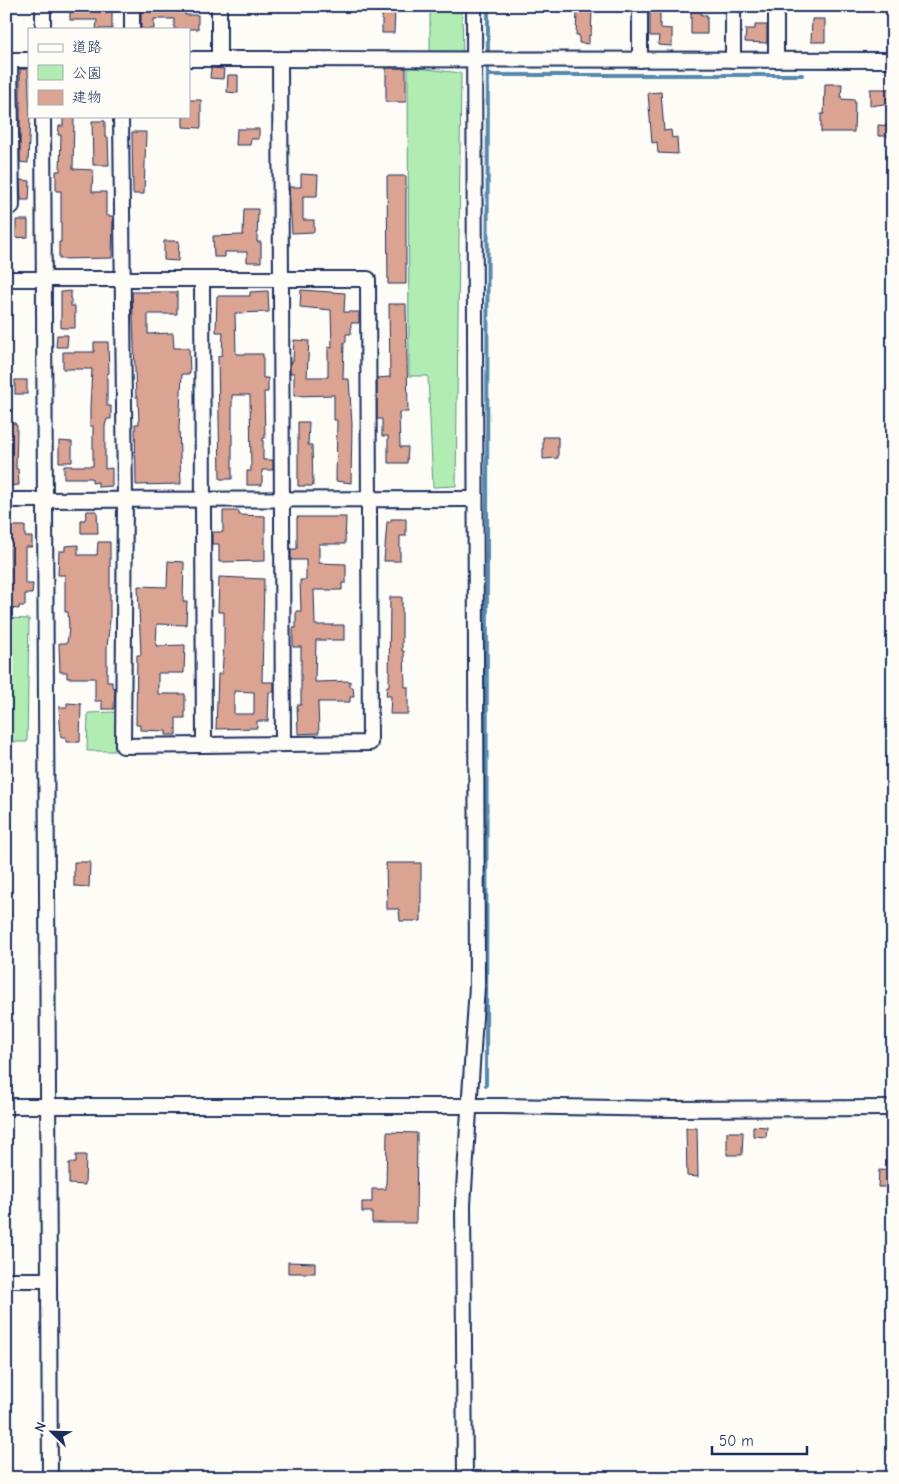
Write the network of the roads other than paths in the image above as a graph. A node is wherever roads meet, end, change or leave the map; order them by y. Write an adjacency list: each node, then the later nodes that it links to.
1 (43, 6): 8 (street)
2 (132, 6): 9 (street)
3 (219, 6): 11 (street)
4 (474, 6): 15 (street)
5 (640, 6): 16 (street)
6 (733, 6): 17 (street)
7 (776, 6): 18 (street)
8 (43, 28)
9 (132, 28)
10 (190, 59): 11 (street)
11 (219, 59): 14 (street)
12 (8, 60): 13 (street); 22 (street)
13 (28, 60)
14 (280, 60): 15 (street); 27 (street)
15 (475, 60): 16 (street); 29 (street)
16 (640, 60): 17 (street)
17 (733, 60): 18 (street)
18 (776, 60): 19 (street)
19 (893, 60)
20 (43, 118): 24 (street)
21 (121, 118): 25 (street)
22 (12, 206)
23 (6, 279): 24 (street)
24 (43, 279): 25 (street); 31 (street)
25 (123, 279): 26 (street); 32 (street)
26 (202, 279): 27 (street); 33 (street)
27 (281, 279): 28 (street); 34 (street)
28 (368, 499): 29 (street); 34 (street); 35 (street)
29 (474, 499): 39 (street)
30 (6, 500): 31 (street)
31 (45, 500): 32 (street); 38 (street)
32 (125, 500): 33 (street); 36 (street)
33 (204, 500): 34 (street); 36 (street)
34 (281, 500): 35 (street)
35 (283, 744): 36 (street)
36 (204, 745)
37 (6, 1106): 38 (street)
38 (47, 1106): 39 (street); 42 (street)
39 (469, 1108): 40 (street); 44 (street)
40 (893, 1108)
41 (6, 1280): 42 (street)
42 (49, 1280): 43 (street)
43 (50, 1478)
44 (464, 1478)

